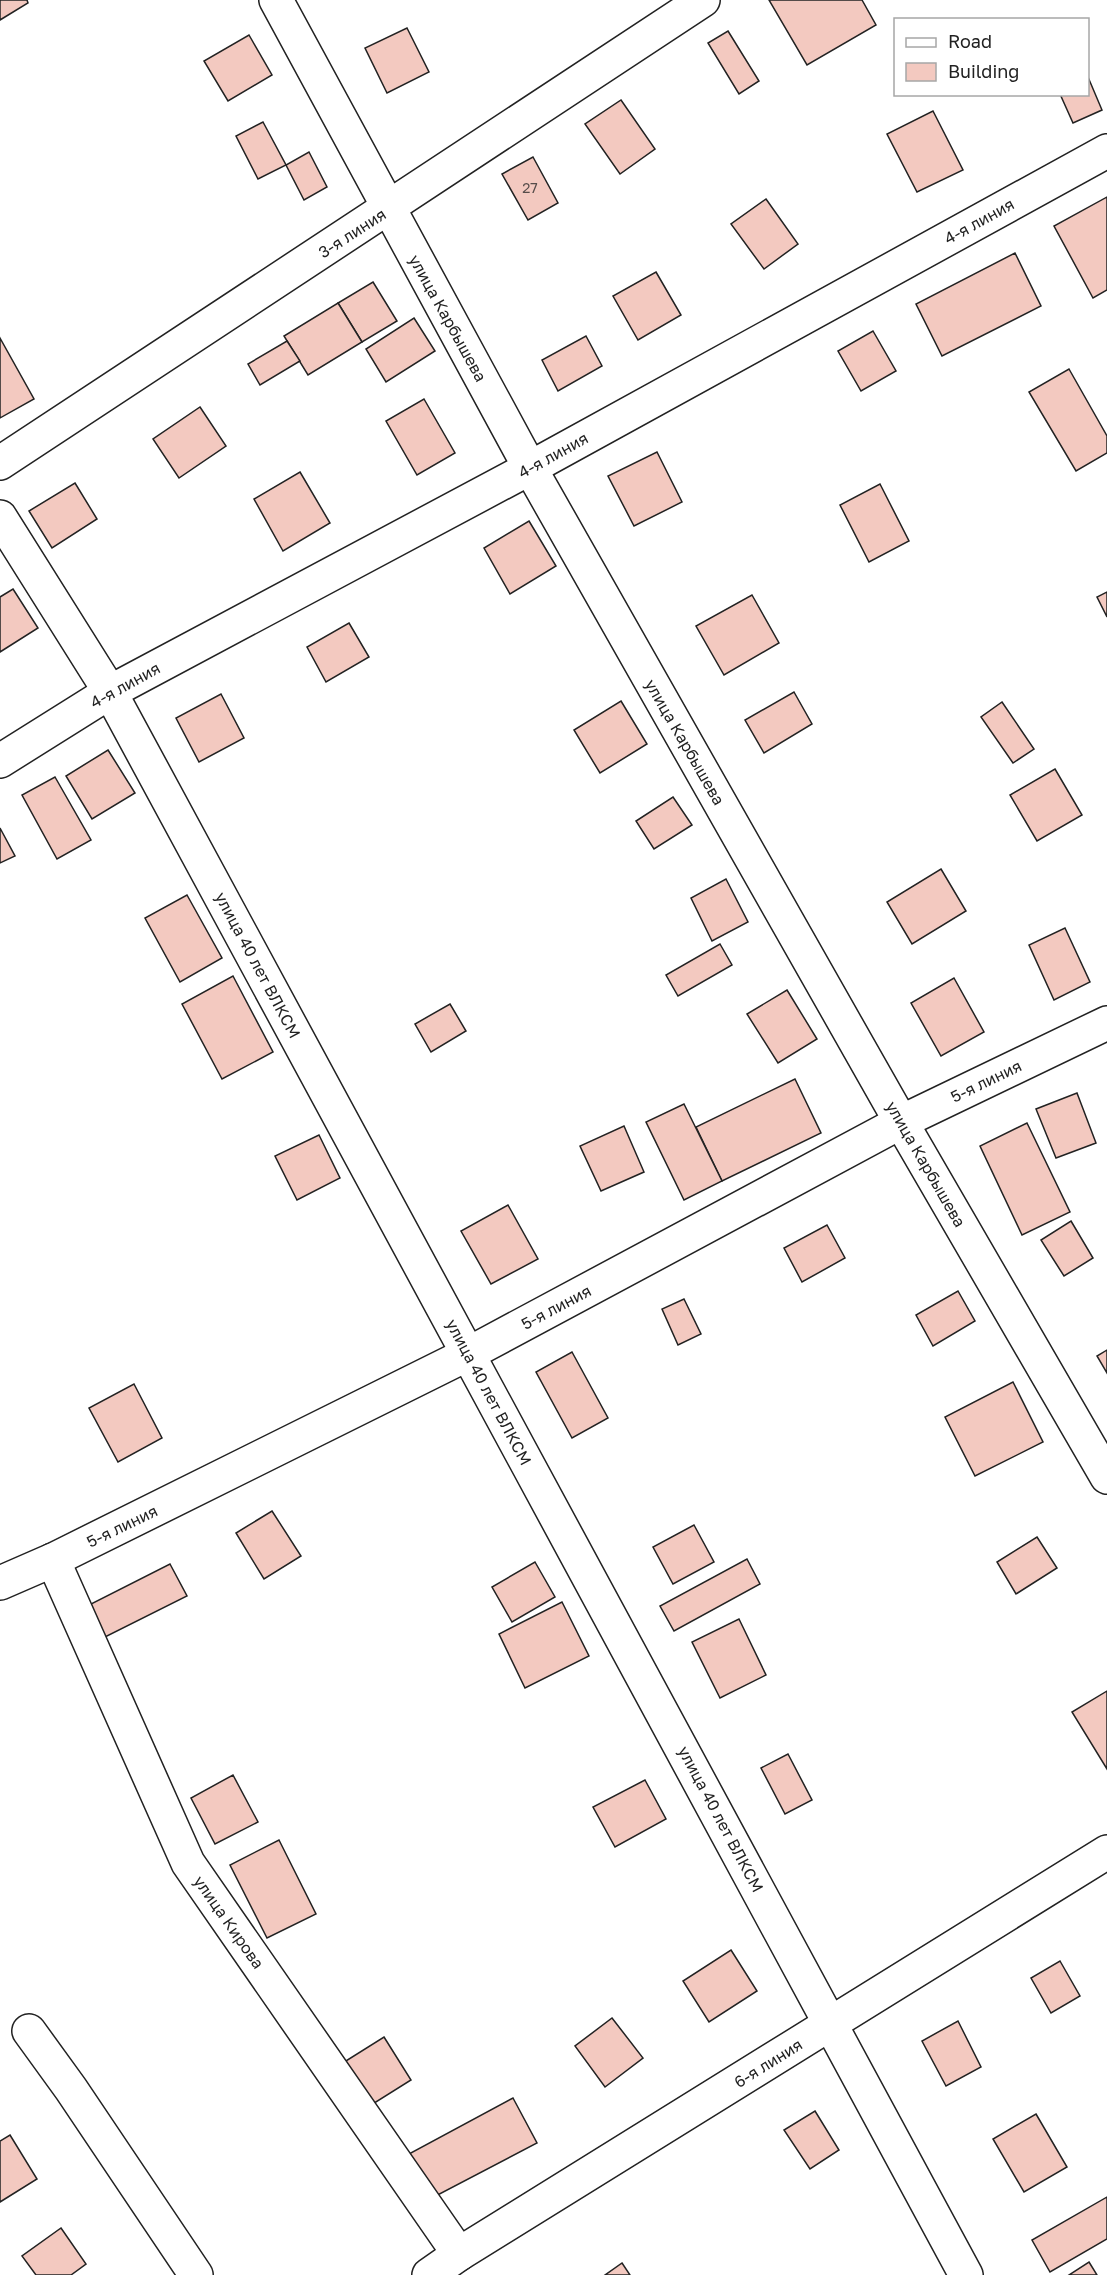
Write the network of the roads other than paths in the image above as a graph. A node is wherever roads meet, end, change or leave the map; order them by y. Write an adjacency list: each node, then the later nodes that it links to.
1 (276, 0): 4 (street, улица Карбышева)
2 (704, 0): 4 (street, 3-я линия)
3 (1107, 151): 6 (street, 4-я линия)
4 (389, 208): 5 (street, 3-я линия); 6 (street, улица Карбышева)
5 (0, 464)
6 (530, 468): 8 (street, 4-я линия); 11 (street, улица Карбышева)
7 (0, 517): 8 (street, улица 40 лет ВЛКСМ)
8 (110, 692): 9 (street, 4-я линия); 12 (street, улица 40 лет ВЛКСМ)
9 (0, 761)
10 (1107, 1023): 11 (street, 5-я линия)
11 (901, 1122): 12 (street, 5-я линия); 13 (street, улица Карбышева)
12 (468, 1354): 14 (street, 5-я линия); 17 (street, улица 40 лет ВЛКСМ)
13 (1107, 1477)
14 (53, 1560): 15 (street, 5-я линия); 19 (street, улица Кирова)
15 (0, 1583)
16 (1107, 1852): 17 (street, 6-я линия)
17 (831, 2024): 19 (street, 6-я линия); 22 (street, улица 40 лет ВЛКСМ)
18 (29, 2031): 20 (street)
19 (459, 2254): 21 (street, 6-я линия)
20 (196, 2275)
21 (429, 2275)
22 (966, 2275)

